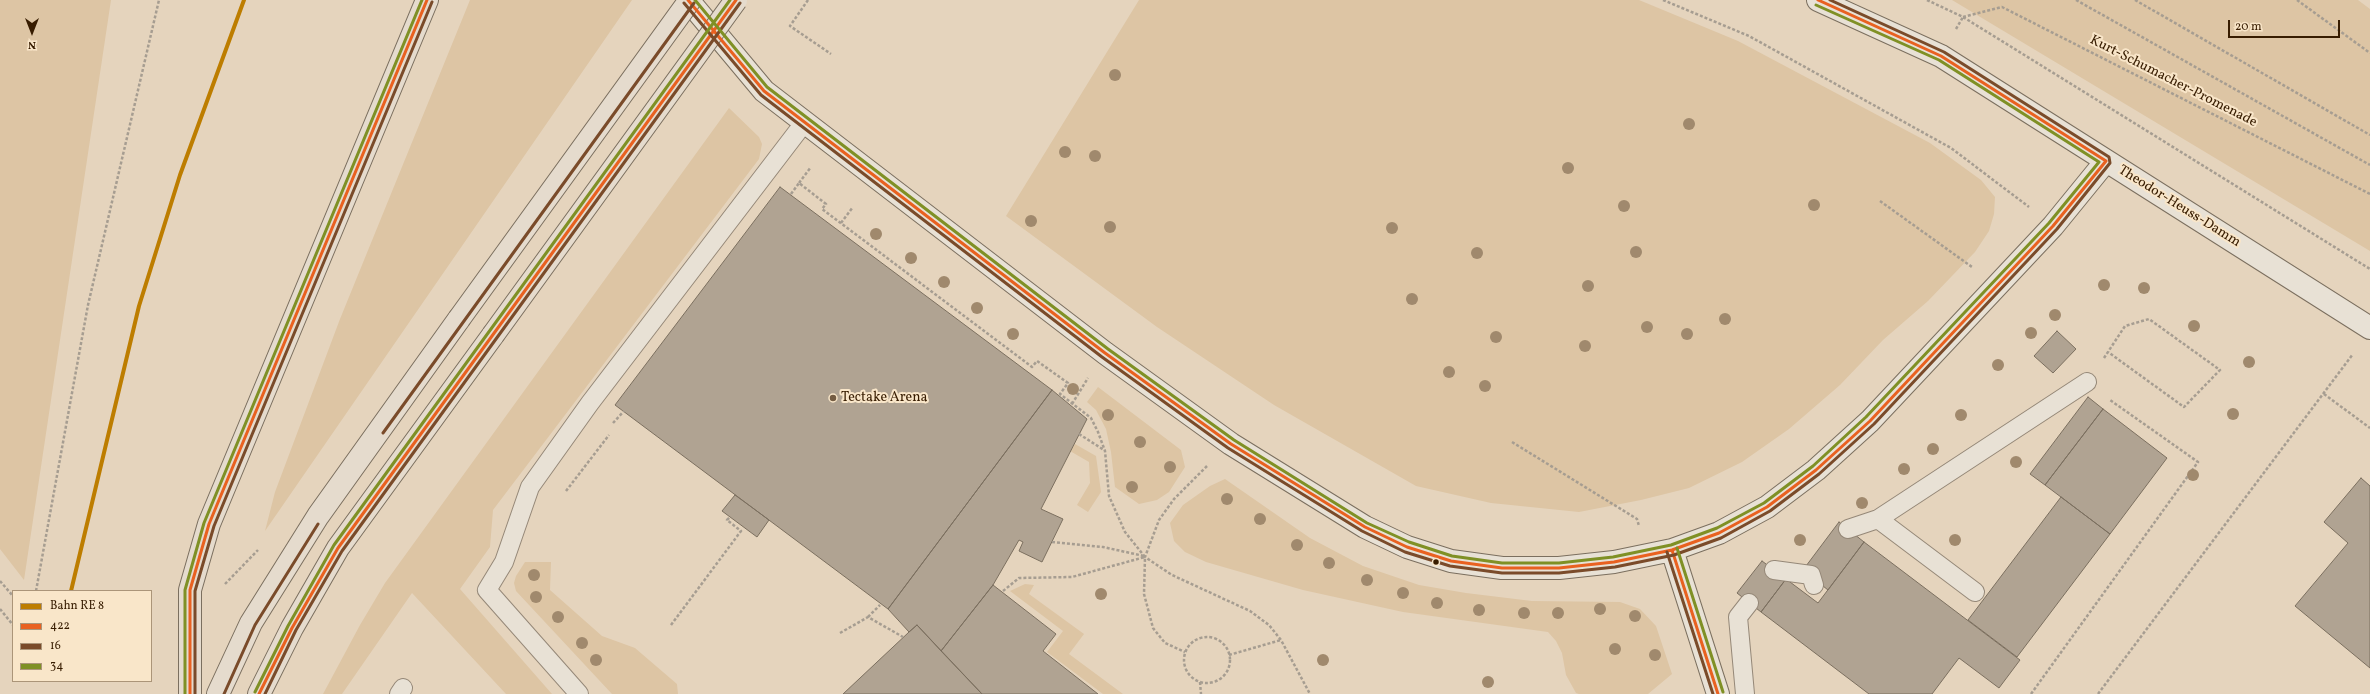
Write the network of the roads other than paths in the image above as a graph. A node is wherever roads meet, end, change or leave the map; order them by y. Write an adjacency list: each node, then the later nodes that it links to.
1 (426, 0): 16 (main road)
2 (689, 0): 5 (main road); 17 (main road, bridge)
3 (736, 0): 18 (main road, bridge)
4 (1818, 0): 6 (main road, Theodor-Heuss-Damm)
5 (804, 123): 11 (main road); 19 (lane)
6 (2106, 161): 7 (main road, Theodor-Heuss-Damm); 11 (main road)
7 (2370, 328)
8 (2086, 382): 9 (lane)
9 (1878, 518): 10 (lane); 14 (lane)
10 (1848, 529)
11 (1672, 550): 20 (main road)
12 (1774, 570): 13 (lane)
13 (1814, 585)
14 (1975, 592)
15 (1749, 603): 21 (lane)
16 (190, 694)
17 (218, 694)
18 (259, 694)
19 (579, 694)
20 (1718, 694)
21 (1745, 694)

